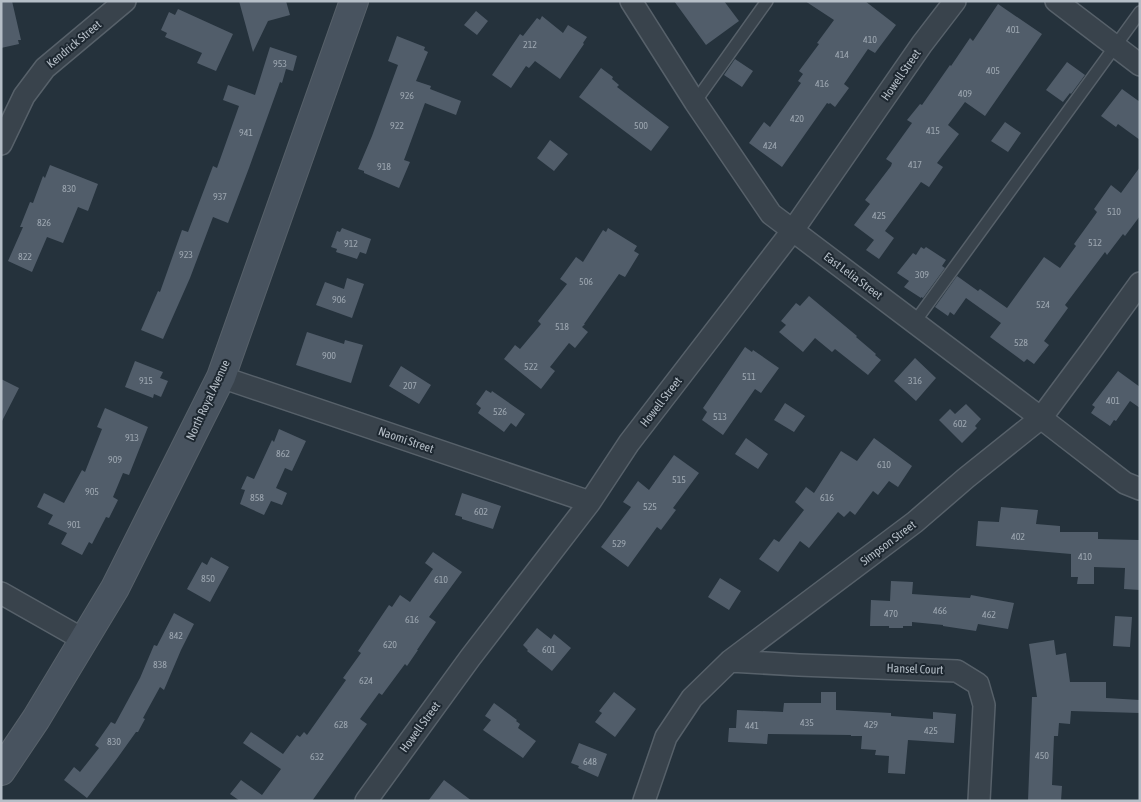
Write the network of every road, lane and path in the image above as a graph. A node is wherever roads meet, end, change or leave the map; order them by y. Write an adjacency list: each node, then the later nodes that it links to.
1 (125, 1): 10 (street, Kendrick Street)
2 (354, 1): 17 (street, North Royal Avenue)
3 (630, 1): 12 (street, East Lelia Street)
4 (767, 1): 12 (lane)
5 (954, 1): 14 (street, Howell Street)
6 (1056, 1): 8 (street)
7 (1140, 12): 8 (lane)
8 (1115, 46): 9 (street); 16 (lane)
9 (1140, 64)
10 (24, 96): 11 (street); 13 (street, Kendrick Street)
11 (1, 100)
12 (695, 102): 14 (street, East Lelia Street)
13 (1, 144)
14 (793, 230): 16 (street, East Lelia Street); 20 (street, Howell Street)
15 (1140, 283): 18 (street, Simpson Street)
16 (914, 323): 18 (street, East Lelia Street)
17 (221, 377): 20 (street, Naomi Street); 22 (street, North Royal Avenue)
18 (1041, 418): 19 (street, East Lelia Street); 23 (street, Simpson Street)
19 (1140, 489)
20 (590, 502): 25 (street, Howell Street)
21 (1, 593): 22 (street)
22 (84, 640): 24 (street, North Royal Avenue)
23 (730, 661): 26 (street, Simpson Street); 27 (street, Hansel Court)
24 (1, 771)
25 (366, 801)
26 (644, 801)
27 (979, 801)

